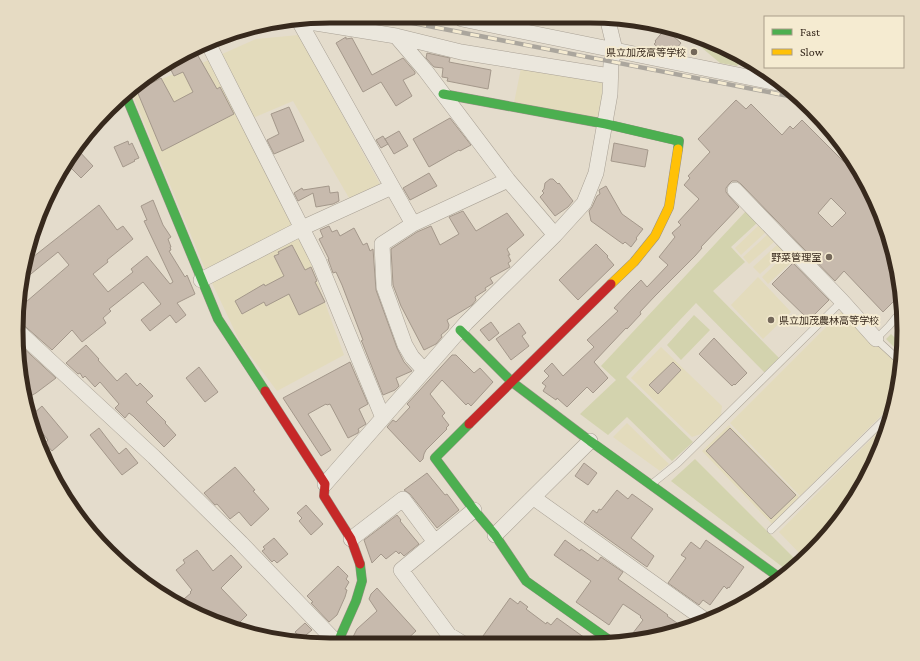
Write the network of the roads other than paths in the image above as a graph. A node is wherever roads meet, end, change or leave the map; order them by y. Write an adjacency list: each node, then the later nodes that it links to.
1 (486, 23): 7 (street)
2 (316, 24): 5 (street)
3 (609, 24): 7 (street)
4 (300, 25): 14 (street)
5 (396, 36): 9 (street); 10 (street)
6 (209, 48): 17 (street)
7 (615, 50): 8 (street); 9 (street)
8 (756, 74)
9 (610, 76): 12 (street)
10 (443, 94): 12 (street); 13 (street)
11 (127, 100): 19 (street)
12 (606, 124): 18 (street); 27 (street)
13 (508, 180): 16 (street); 18 (street)
14 (392, 187): 16 (street); 17 (street)
15 (734, 190): 20 (street)
16 (413, 224): 26 (street)
17 (302, 228): 19 (street); 28 (street)
18 (555, 235): 22 (street)
19 (202, 280): 31 (street)
20 (842, 301): 24 (street); 32 (lane)
21 (896, 317): 24 (lane)
22 (460, 330): 26 (street); 27 (street)
23 (23, 336): 42 (street)
24 (876, 339): 25 (lane)
25 (895, 356)
26 (424, 370): 28 (street)
27 (512, 382): 30 (street); 34 (street)
28 (383, 418): 31 (street)
29 (884, 420): 35 (lane)
30 (590, 441): 32 (street); 33 (street)
31 (325, 484): 37 (street)
32 (652, 485): 39 (street)
33 (534, 498): 36 (street); 40 (street)
34 (474, 510): 36 (street); 38 (street)
35 (771, 530)
36 (495, 535): 41 (street)
37 (351, 540): 38 (street); 43 (street)
38 (434, 542): 44 (street)
39 (776, 575)
40 (701, 617)
41 (605, 637)
42 (332, 638)
43 (341, 638)
44 (454, 638)

